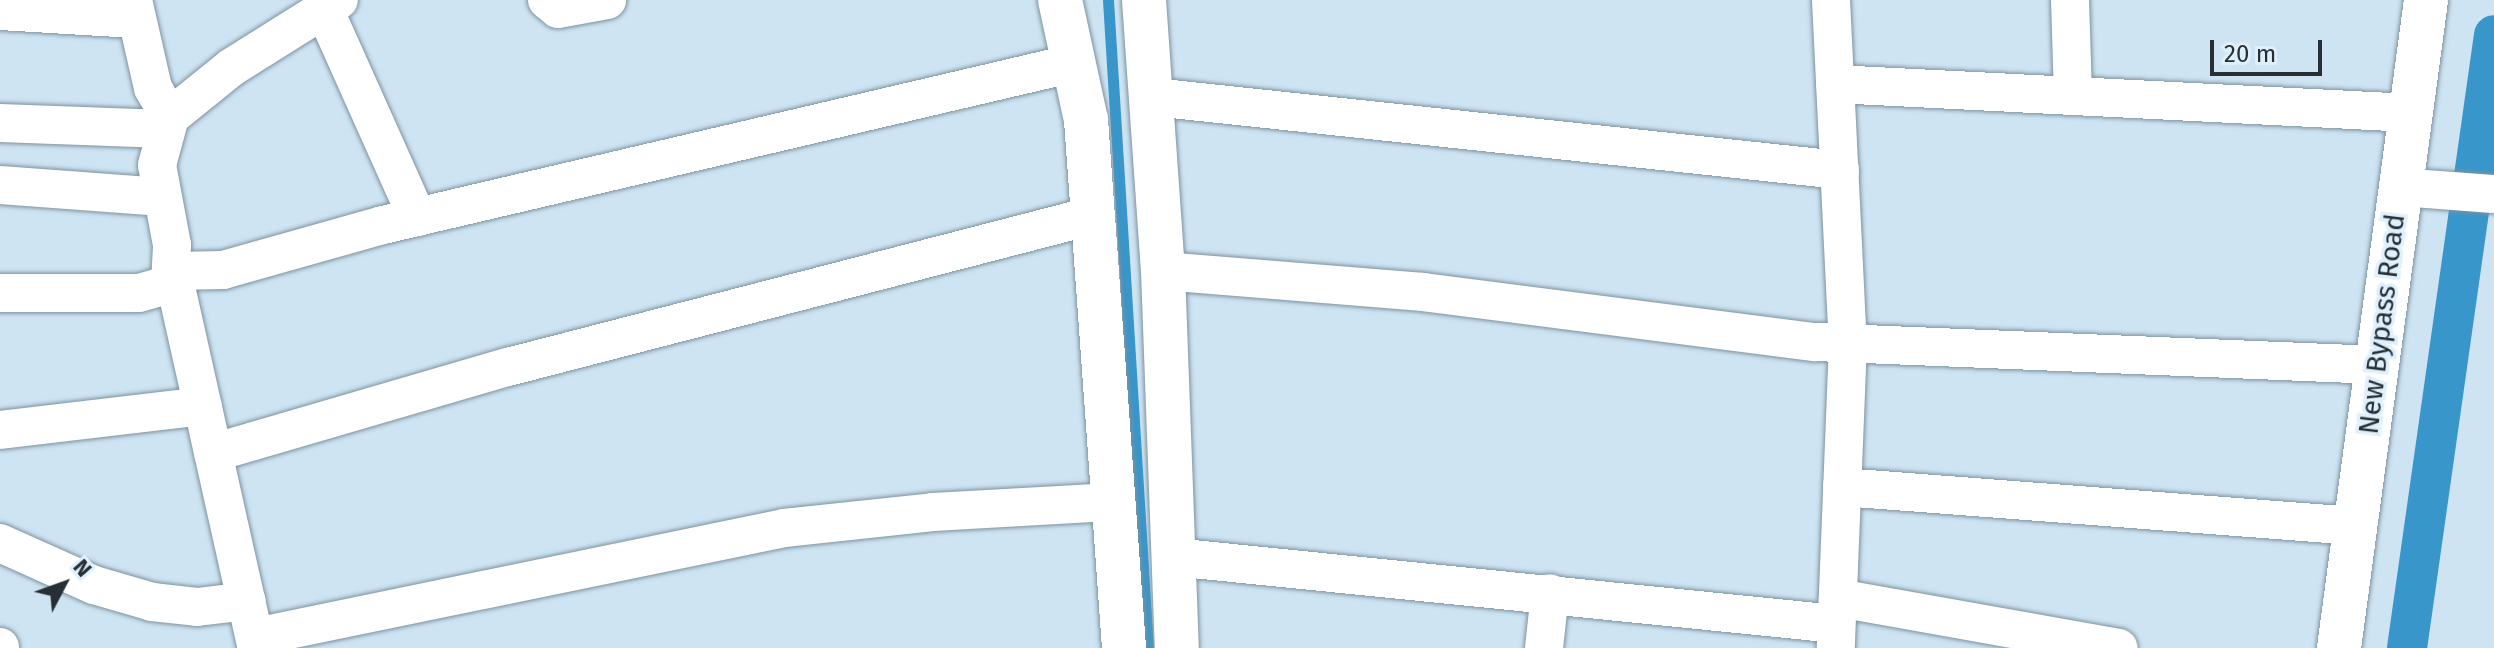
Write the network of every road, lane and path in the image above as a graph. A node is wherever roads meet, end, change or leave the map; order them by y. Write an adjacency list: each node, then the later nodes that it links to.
1 (547, 0): 2 (street)
2 (607, 0)
3 (1060, 0): 11 (street)
4 (1144, 0): 14 (street)
5 (1831, 0): 12 (street)
6 (2070, 0): 13 (street)
7 (2426, 0): 15 (street, New Bypass Road)
8 (332, 5): 17 (street); 24 (street)
9 (134, 10): 10 (street); 17 (street)
10 (0, 11)
11 (1074, 63): 23 (street); 24 (street)
12 (1835, 84): 13 (street); 18 (street)
13 (2073, 96): 15 (street)
14 (1153, 97): 18 (street); 25 (street)
15 (2411, 113): 20 (street, New Bypass Road)
16 (0, 123): 17 (street)
17 (168, 123): 22 (street)
18 (1840, 170): 28 (street)
19 (0, 185): 22 (street)
20 (2400, 187): 21 (street); 29 (street, New Bypass Road)
21 (2494, 194)
22 (163, 197): 26 (street)
23 (1095, 215): 32 (street); 34 (street)
24 (417, 217): 26 (street)
25 (1163, 271): 28 (street); 37 (street)
26 (174, 274): 27 (street); 30 (street)
27 (0, 293)
28 (1848, 343): 29 (street); 33 (street)
29 (2377, 365): 35 (street, New Bypass Road)
30 (203, 406): 31 (street); 32 (street)
31 (0, 430)
32 (213, 453): 40 (street)
33 (1842, 487): 35 (street); 39 (street)
34 (1114, 502): 40 (street); 41 (street)
35 (2355, 526): 45 (street, New Bypass Road)
36 (0, 543): 40 (street)
37 (1173, 557): 38 (street); 42 (street)
38 (1550, 593): 39 (street); 43 (street)
39 (1837, 623): 44 (street)
40 (253, 629)
41 (1124, 648)
42 (1177, 648)
43 (1544, 648)
44 (2119, 648)
45 (2339, 648)

